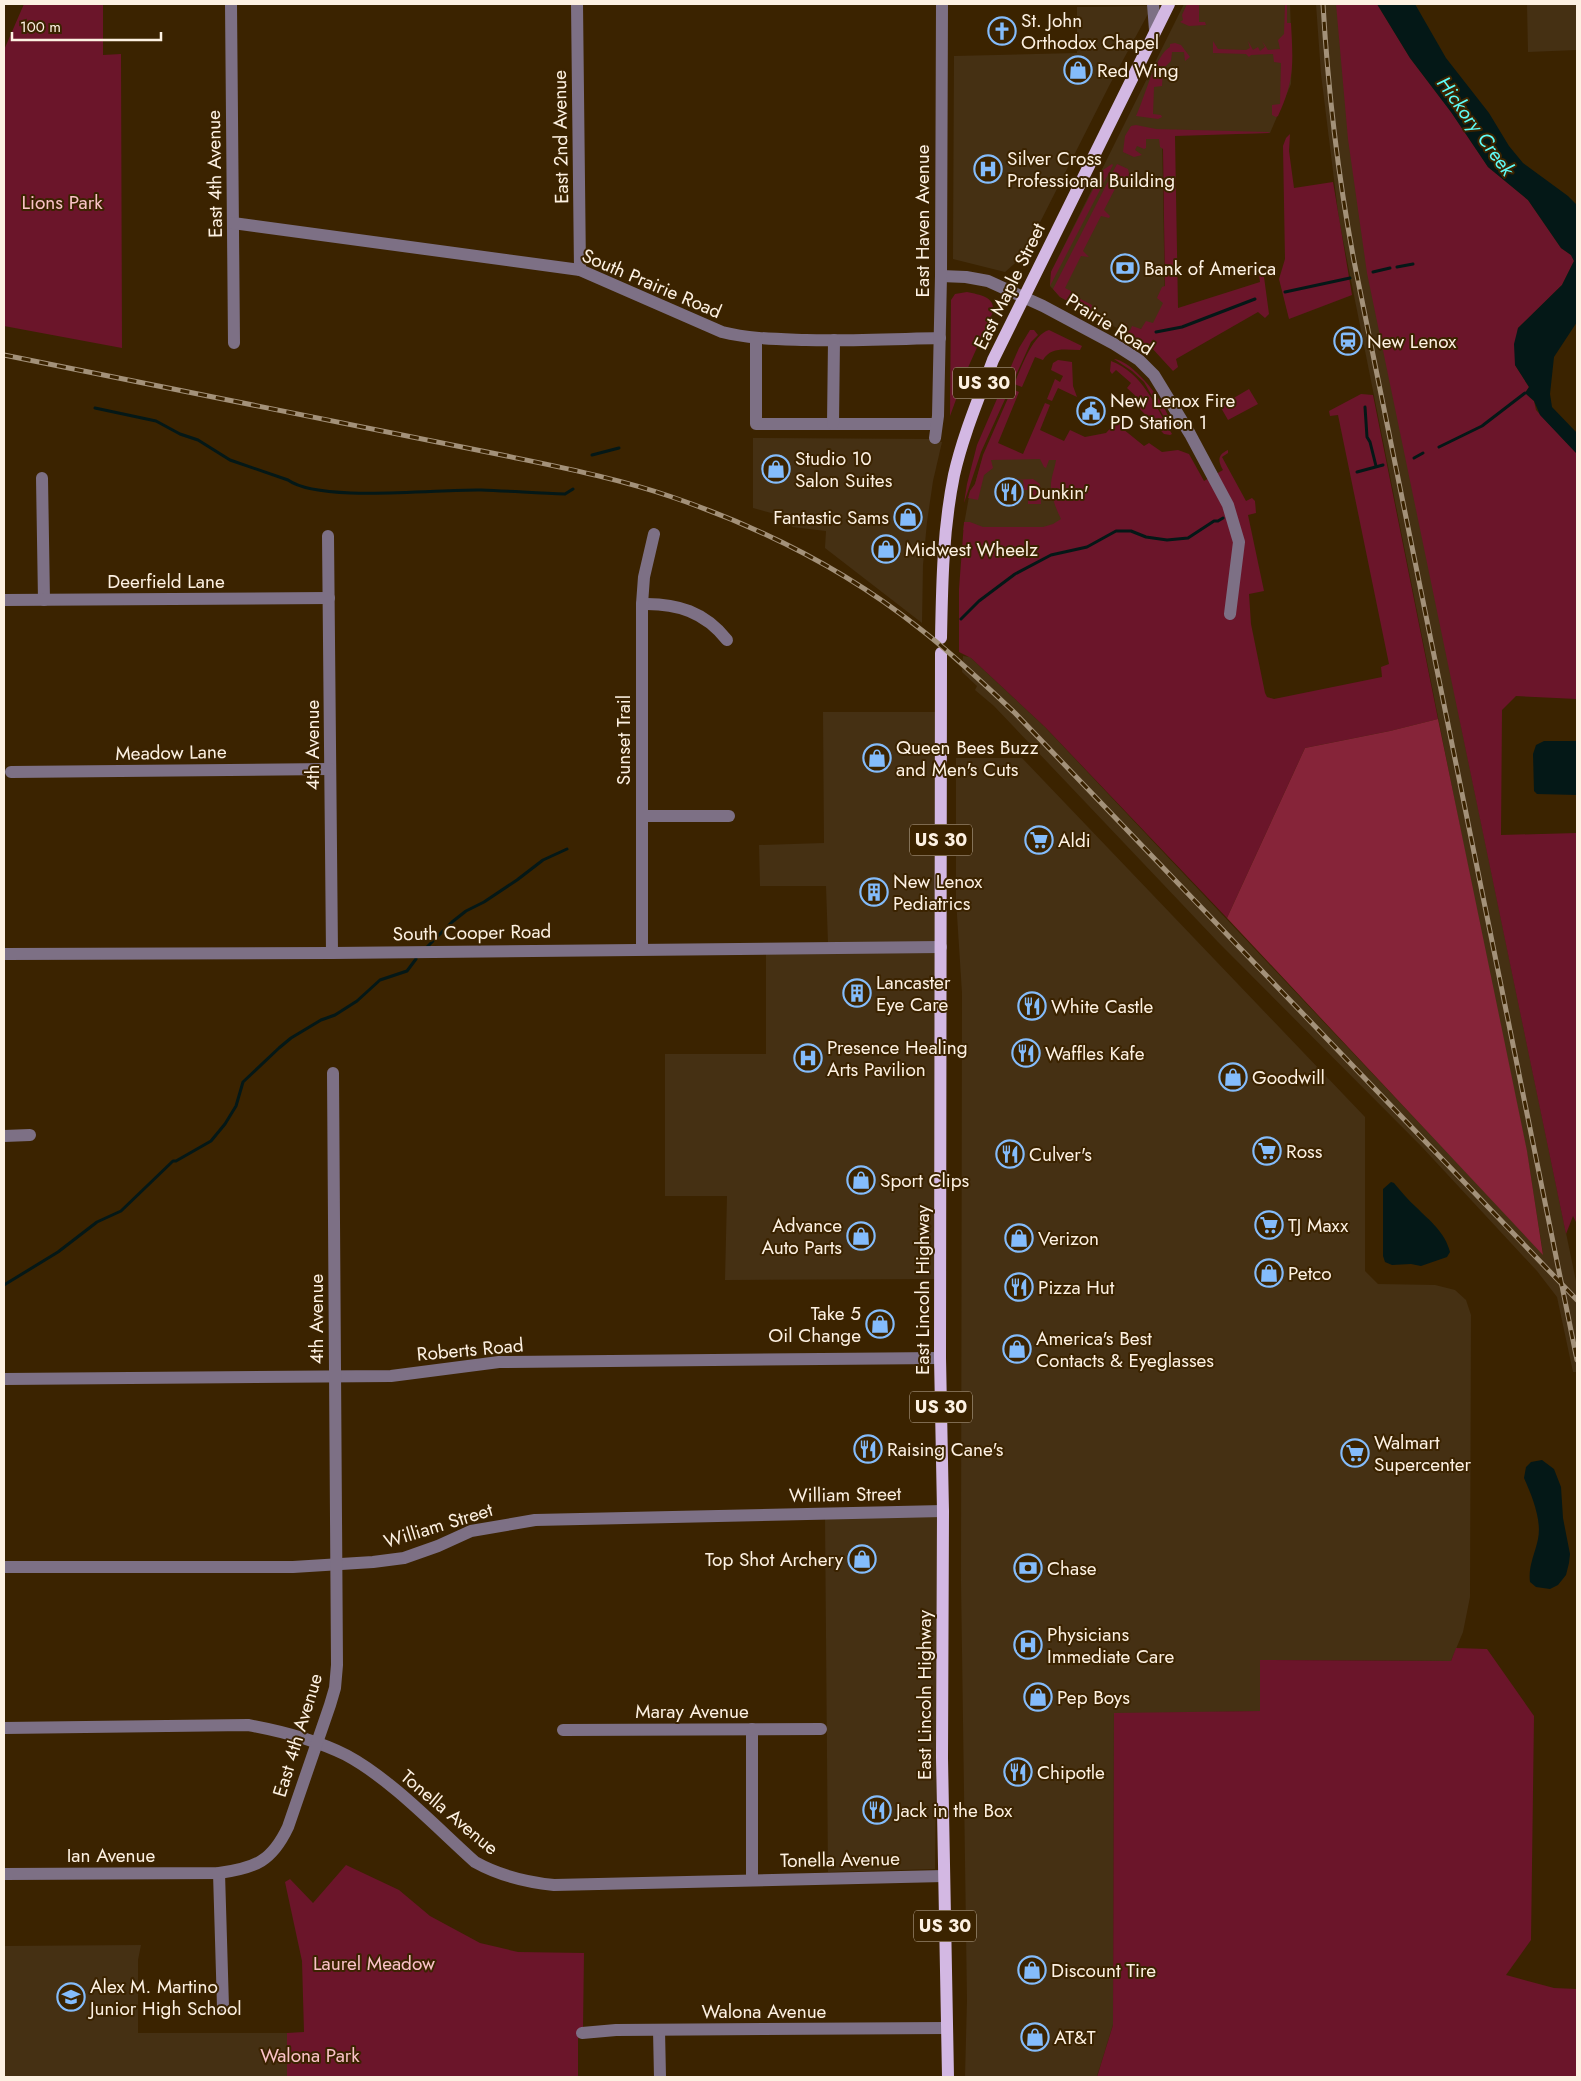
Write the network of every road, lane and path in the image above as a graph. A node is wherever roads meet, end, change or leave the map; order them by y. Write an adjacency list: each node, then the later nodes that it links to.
1 (231, 4): 7 (street, East 4th Avenue)
2 (577, 4): 8 (street, East 2nd Avenue)
3 (942, 4): 9 (street, East Haven Avenue)
4 (1153, 4): 6 (street)
5 (1169, 4): 6 (main road, US 30)
6 (1156, 28): 10 (main road, East Maple Street / US 30)
7 (233, 224): 8 (street, South Prairie Road); 14 (street, East 4th Avenue)
8 (580, 270): 12 (street, South Prairie Road)
9 (941, 276): 10 (street, Prairie Road); 11 (street, East Haven Avenue)
10 (1024, 297): 25 (street, Prairie Road); 26 (main road, East Maple Street / US 30)
11 (940, 338): 13 (street, South Prairie Road); 16 (street, East Haven Avenue)
12 (756, 339): 13 (street, South Prairie Road); 15 (street)
13 (834, 340): 15 (street)
14 (234, 343)
15 (833, 424): 16 (street)
16 (936, 424): 17 (street, East Haven Avenue)
17 (936, 438)
18 (42, 478): 23 (street)
19 (654, 534): 24 (street, Sunset Trail)
20 (328, 536): 21 (street, 4th Avenue)
21 (329, 598): 23 (street, Deerfield Lane); 29 (street, 4th Avenue)
22 (4, 600): 23 (street, Deerfield Lane)
23 (44, 600)
24 (642, 604): 27 (street); 31 (street, Sunset Trail)
25 (1230, 614)
26 (941, 638)
27 (727, 640)
28 (941, 653): 33 (main road, East Lincoln Highway / US 30)
29 (330, 769): 30 (street, Meadow Lane); 35 (street, 4th Avenue)
30 (11, 772)
31 (642, 816): 32 (street); 34 (street, Sunset Trail)
32 (729, 816)
33 (941, 947): 34 (street, South Cooper Road); 40 (main road, East Lincoln Highway / US 30)
34 (642, 948): 35 (street, South Cooper Road)
35 (332, 953): 36 (street, South Cooper Road)
36 (4, 954)
37 (333, 1074): 41 (street, 4th Avenue)
38 (4, 1136): 39 (street)
39 (30, 1136)
40 (940, 1358): 41 (street, Roberts Road); 43 (main road, East Lincoln Highway / US 30)
41 (335, 1376): 42 (street, Roberts Road); 44 (street, 4th Avenue)
42 (4, 1378)
43 (943, 1511): 44 (street, William Street); 53 (main road, East Lincoln Highway / US 30)
44 (337, 1564): 45 (street, William Street); 50 (street, East 4th Avenue)
45 (4, 1567)
46 (4, 1728): 50 (street, Tonella Avenue)
47 (752, 1729): 48 (street, Maray Avenue); 49 (street, Maray Avenue); 54 (street)
48 (821, 1729)
49 (563, 1730)
50 (316, 1744): 51 (street, East 4th Avenue); 54 (street, Tonella Avenue)
51 (219, 1873): 52 (street, Ian Avenue); 55 (street)
52 (4, 1874)
53 (944, 1876): 54 (street, Tonella Avenue); 56 (main road, East Lincoln Highway / US 30)
54 (752, 1880)
55 (223, 2007)
56 (947, 2028): 57 (street, Walona Avenue); 60 (main road, East Lincoln Highway / US 30)
57 (659, 2030): 58 (street, Walona Avenue); 59 (street)
58 (582, 2034)
59 (660, 2077)
60 (948, 2077)

